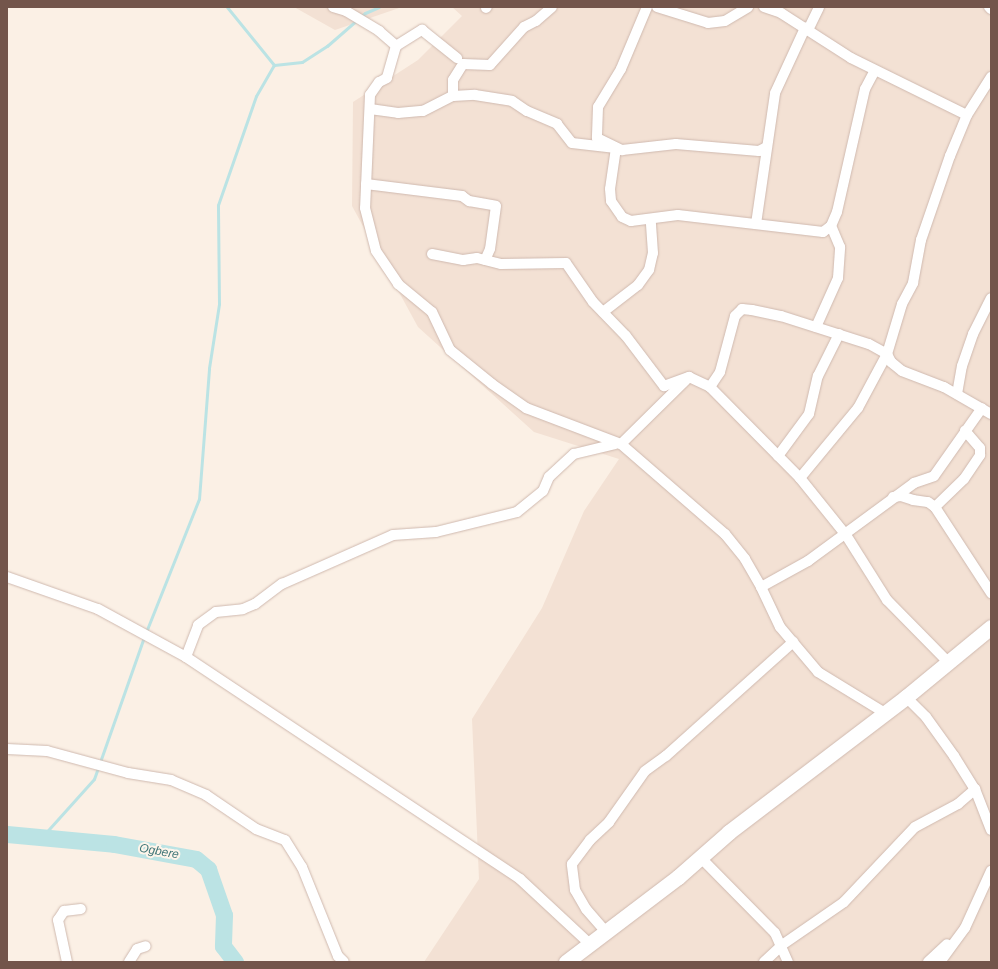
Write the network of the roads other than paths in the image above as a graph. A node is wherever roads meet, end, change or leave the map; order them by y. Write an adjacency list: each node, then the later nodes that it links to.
1 (333, 7): 9 (street)
2 (552, 7): 13 (street)
3 (647, 7): 16 (street)
4 (657, 7): 5 (street)
5 (748, 7)
6 (764, 7): 8 (street)
7 (819, 7): 8 (street)
8 (807, 29): 11 (street); 17 (street)
9 (396, 46): 10 (street); 14 (street)
10 (457, 58)
11 (875, 70): 15 (street); 21 (street)
12 (991, 77): 15 (street)
13 (453, 96): 14 (street); 16 (street)
14 (370, 109): 18 (street)
15 (967, 115): 28 (street)
16 (616, 148): 17 (street); 19 (street)
17 (765, 148): 20 (street)
18 (366, 184): 23 (street); 34 (street)
19 (651, 220): 20 (street); 25 (street)
20 (756, 224): 21 (street)
21 (831, 226): 26 (street)
22 (432, 254): 23 (street)
23 (485, 260): 25 (street)
24 (991, 298): 31 (street)
25 (603, 312): 29 (street)
26 (816, 327): 27 (street); 30 (street)
27 (839, 334): 28 (street); 35 (street)
28 (887, 354): 31 (street); 36 (street)
29 (689, 377): 30 (street); 34 (street)
30 (710, 387): 35 (street)
31 (957, 394): 32 (street)
32 (987, 411): 33 (street)
33 (965, 431): 37 (street); 38 (street)
34 (621, 444): 41 (street); 45 (street)
35 (778, 456): 36 (street)
36 (800, 478): 39 (street)
37 (893, 497): 38 (street); 39 (street)
38 (935, 507): 42 (street)
39 (846, 535): 41 (street); 46 (street)
40 (7, 577): 45 (street)
41 (761, 587): 44 (street)
42 (991, 594)
43 (991, 627): 46 (main road)
44 (793, 642): 48 (street); 56 (street)
45 (186, 657): 57 (street)
46 (948, 662): 47 (main road)
47 (906, 697): 48 (main road); 50 (street)
48 (885, 713): 52 (main road)
49 (7, 749): 62 (street)
50 (975, 789): 51 (street); 58 (street)
51 (991, 830)
52 (701, 858): 56 (main road); 58 (street)
53 (991, 871): 55 (street)
54 (81, 909): 60 (street)
55 (965, 928): 66 (street); 67 (street)
56 (606, 932): 57 (main road)
57 (590, 944): 63 (main road)
58 (782, 945): 64 (street); 65 (street)
59 (146, 946): 61 (street)
60 (67, 962)
61 (129, 962)
62 (344, 962)
63 (566, 962)
64 (764, 962)
65 (788, 962)
66 (928, 962)
67 (940, 962)

